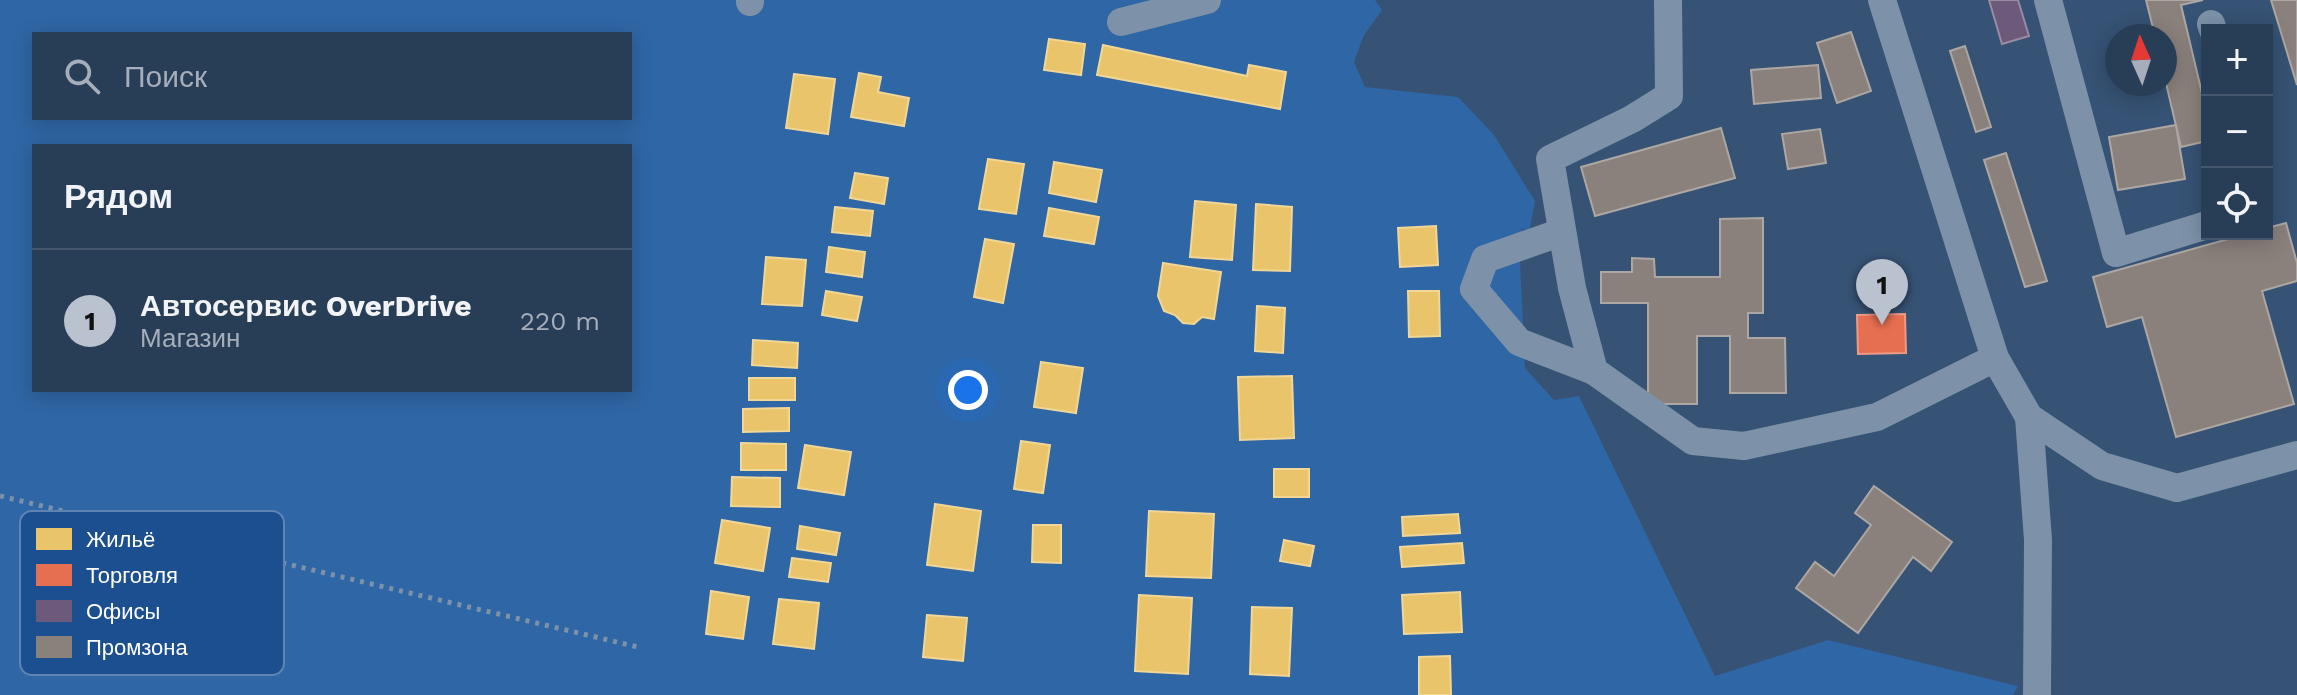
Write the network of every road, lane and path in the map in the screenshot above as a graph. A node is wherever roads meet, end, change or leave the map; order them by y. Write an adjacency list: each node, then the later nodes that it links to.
1 (1207, 0): 5 (street)
2 (1668, 0): 7 (street)
3 (1882, 0): 8 (street)
4 (2048, 0): 6 (street)
5 (1121, 22)
6 (2201, 227)
7 (1562, 232): 9 (street); 9 (street)
8 (1995, 358): 9 (street); 10 (street)
9 (1594, 371)
10 (2029, 417): 11 (street); 16 (street)
11 (2297, 455)
12 (0, 496): 13 (path)
13 (63, 511)
14 (284, 563): 15 (path)
15 (642, 648)
16 (2038, 694)

